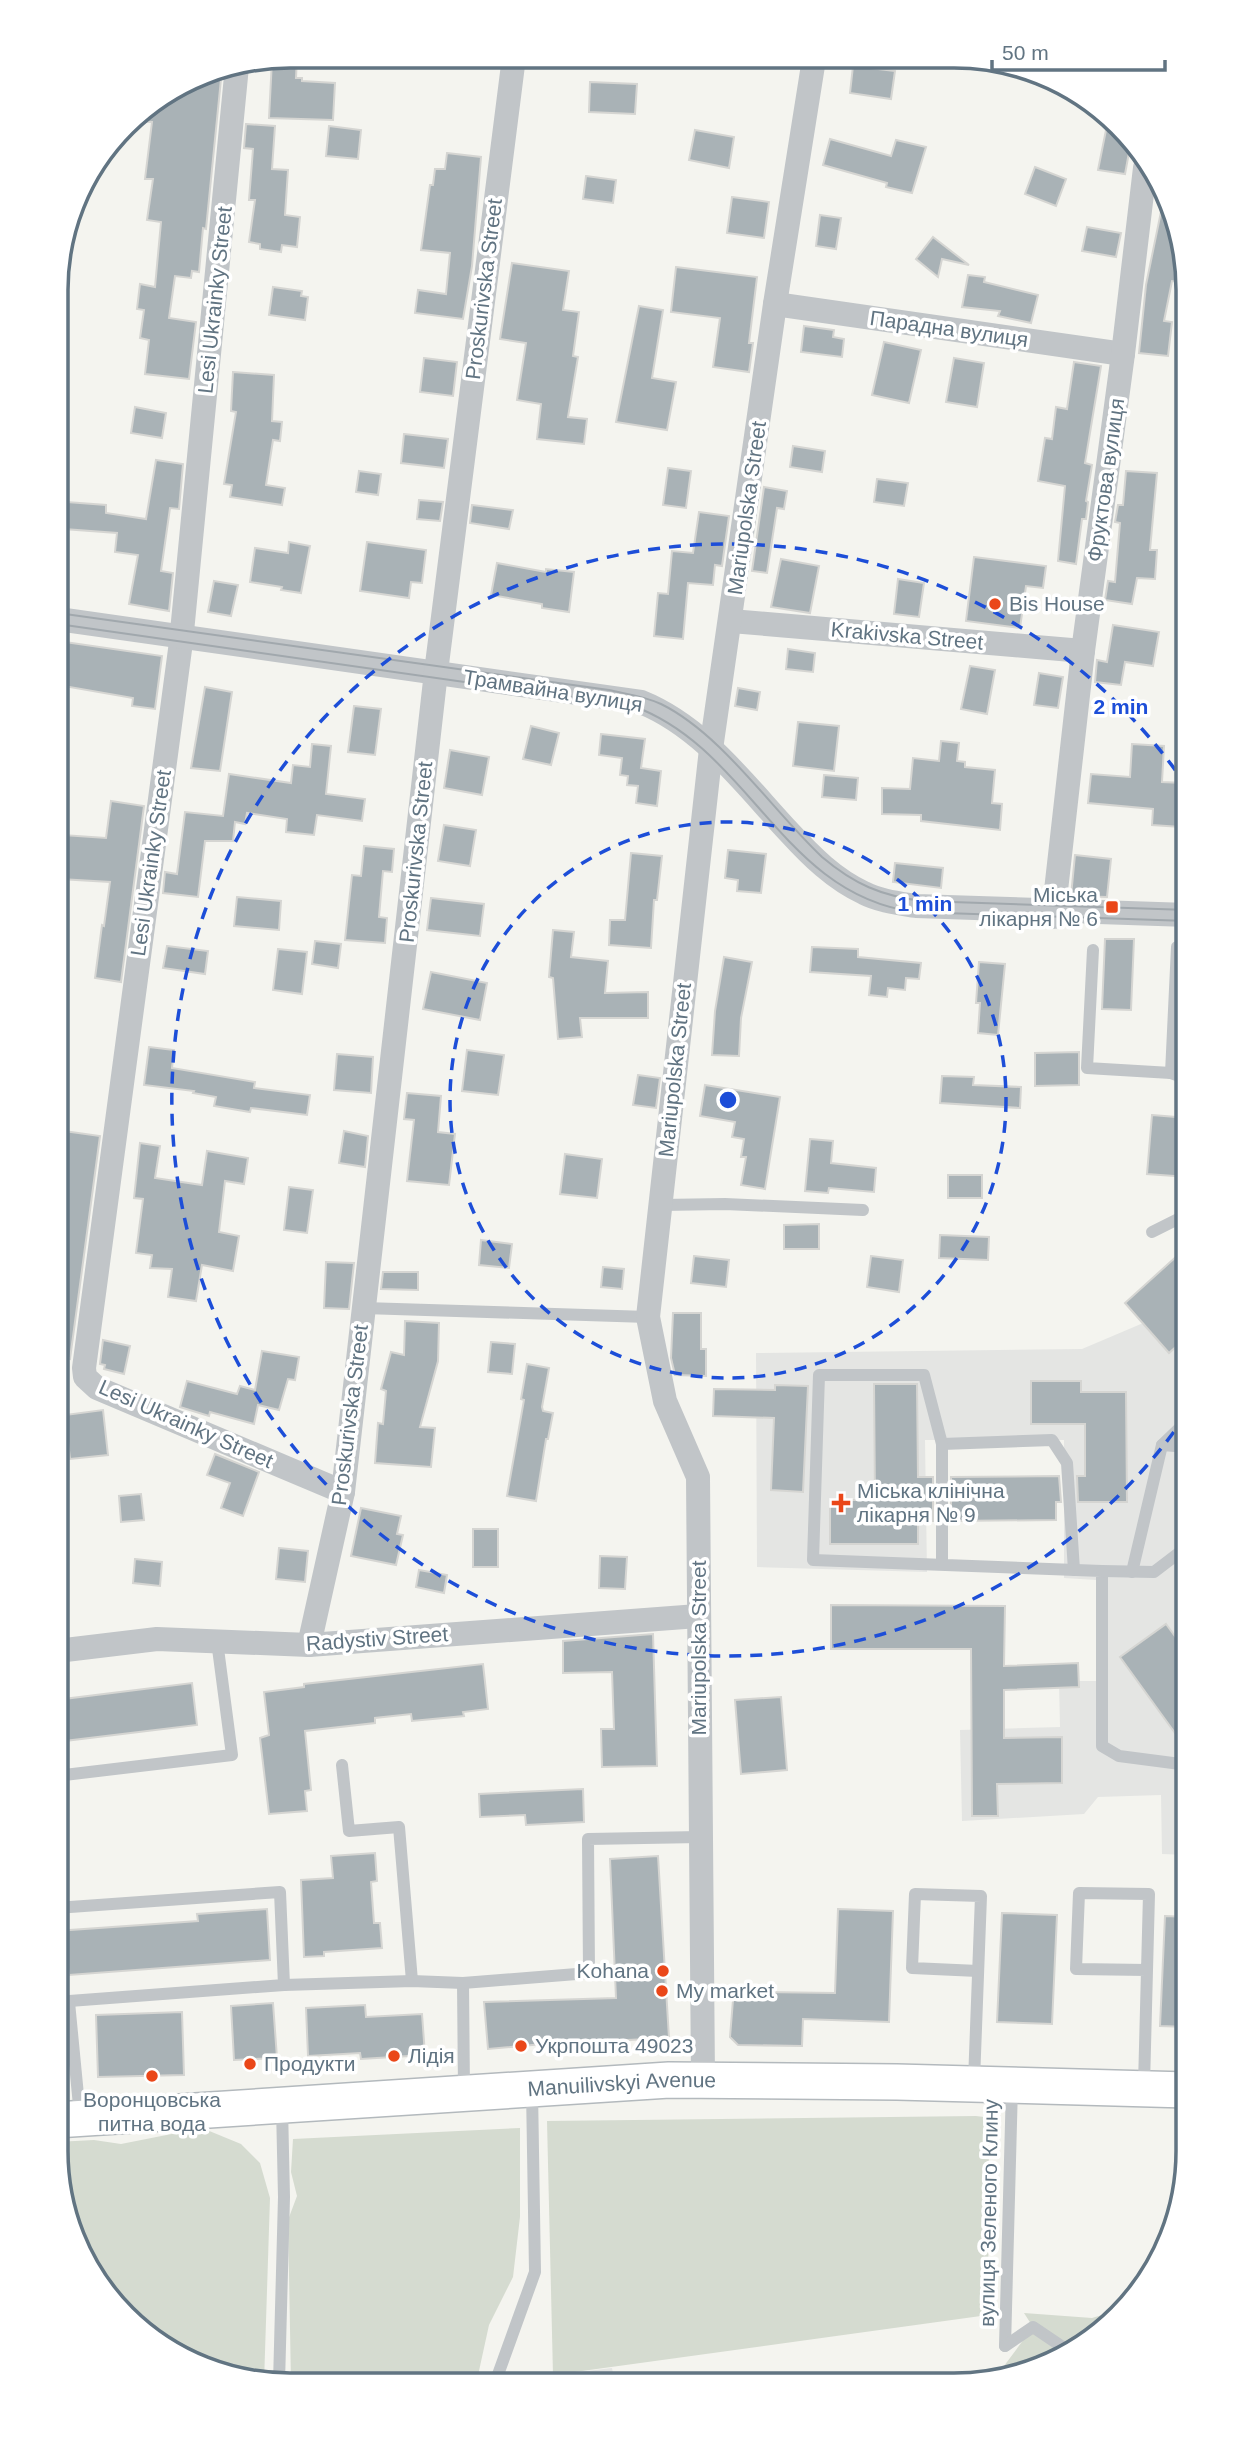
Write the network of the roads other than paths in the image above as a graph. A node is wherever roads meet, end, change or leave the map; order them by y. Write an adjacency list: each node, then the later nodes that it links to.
1 (513, 68): 11 (street, Proskurivska Street)
2 (813, 68): 5 (street, Mariupolska Street)
3 (236, 75): 9 (street, Lesi Ukrainky Street)
4 (1143, 176): 6 (street, Фруктова вулиця)
5 (775, 304): 6 (street, Парадна вулиця); 8 (street, Mariupolska Street)
6 (1123, 354): 10 (street, Фруктова вулиця)
7 (69, 620): 9 (street, Трамвайна вулиця)
8 (731, 621): 10 (street, Krakivska Street); 12 (street, Mariupolska Street)
9 (182, 636): 11 (street, Трамвайна вулиця); 29 (street, Lesi Ukrainky Street)
10 (1083, 651): 13 (street, Фруктова вулиця)
11 (436, 672): 12 (street, Трамвайна вулиця); 23 (street, Proskurivska Street)
12 (711, 749): 13 (street, Трамвайна вулиця); 19 (street, Mariupolska Street)
13 (1053, 914): 14 (street, Трамвайна вулиця)
14 (1176, 915)
15 (1093, 950): 17 (lane)
16 (1176, 976): 17 (lane)
17 (1171, 1073): 18 (lane)
18 (1176, 1075)
19 (661, 1205): 20 (lane); 24 (street, Mariupolska Street)
20 (863, 1210)
21 (1176, 1220): 22 (lane)
22 (1152, 1231)
23 (364, 1308): 24 (lane); 29 (street, Proskurivska Street)
24 (649, 1317): 35 (street, Mariupolska Street)
25 (1175, 1432): 27 (lane)
26 (942, 1444): 31 (lane); 31 (lane); 32 (lane)
27 (1162, 1445): 28 (lane); 34 (lane)
28 (1175, 1446)
29 (343, 1492): 37 (street, Proskurivska Street)
30 (1175, 1556): 34 (lane)
31 (942, 1565): 32 (lane)
32 (1074, 1570): 33 (lane)
33 (1101, 1571): 34 (lane); 39 (lane)
34 (1132, 1572)
35 (698, 1616): 37 (street, Radystiv Street); 42 (street, Mariupolska Street)
36 (217, 1641): 37 (street, Radystiv Street); 38 (street, Radystiv Street); 41 (lane)
37 (309, 1645)
38 (68, 1650)
39 (1175, 1763)
40 (342, 1765): 46 (lane)
41 (68, 1775)
42 (700, 1837): 47 (lane); 50 (street, Mariupolska Street)
43 (68, 1907): 48 (lane)
44 (978, 1970): 44 (lane); 51 (lane)
45 (1147, 1970): 45 (lane); 53 (lane)
46 (412, 1981): 47 (lane); 48 (lane)
47 (463, 1983): 56 (lane)
48 (284, 1985): 49 (lane)
49 (68, 2002)
50 (703, 2080): 51 (main road, Manuilivskyi Avenue); 54 (main road, Manuilivskyi Avenue)
51 (974, 2084): 52 (main road, Manuilivskyi Avenue)
52 (1012, 2086): 53 (main road, Manuilivskyi Avenue); 59 (lane, вулиця Зеленого Клину)
53 (1144, 2089): 55 (main road, Manuilivskyi Avenue)
54 (532, 2090): 56 (main road, Manuilivskyi Avenue); 61 (lane)
55 (1175, 2090)
56 (464, 2094): 57 (main road, Manuilivskyi Avenue)
57 (282, 2106): 58 (main road, Manuilivskyi Avenue); 60 (lane)
58 (68, 2119)
59 (1060, 2346)
60 (278, 2372)
61 (499, 2373)

